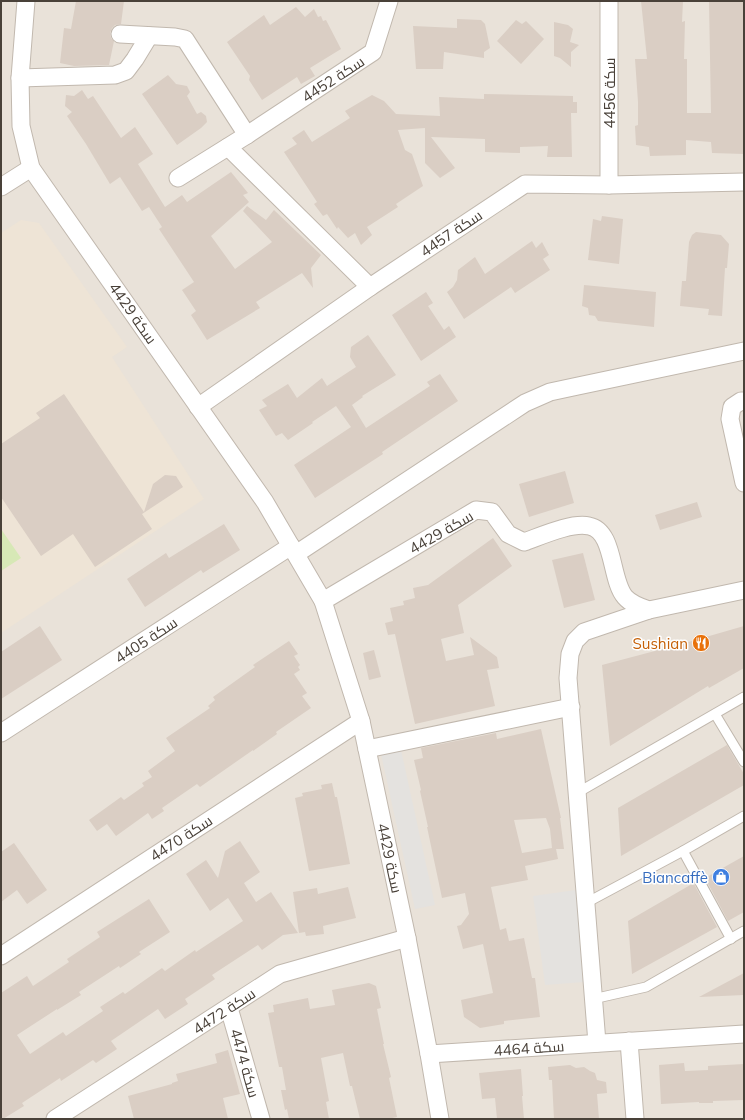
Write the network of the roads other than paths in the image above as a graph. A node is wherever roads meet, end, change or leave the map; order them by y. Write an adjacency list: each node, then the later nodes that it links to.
1 (26, 1): 6 (street, سكة 4429)
2 (389, 1): 7 (street, سكة 4452)
3 (609, 1): 12 (street, سكة 4456)
4 (120, 34): 5 (street)
5 (149, 36): 6 (street); 7 (street)
6 (20, 78): 9 (street, سكة 4429)
7 (247, 135): 8 (street, سكة 4452)
8 (228, 147): 10 (street, سكة 4452); 14 (street)
9 (31, 168): 13 (street); 17 (street, سكة 4429)
10 (178, 178)
11 (744, 182): 12 (street, سكة 4457)
12 (609, 185): 14 (street, سكة 4457)
13 (1, 187)
14 (370, 287): 17 (street, سكة 4457)
15 (744, 351): 19 (street, سكة 4405)
16 (744, 401): 18 (street)
17 (198, 407): 19 (street, سكة 4429)
18 (744, 483)
19 (293, 550): 21 (street, سكة 4429); 27 (street, سكة 4405)
20 (744, 590): 22 (street)
21 (323, 602): 22 (street, سكة 4429); 26 (street, سكة 4429)
22 (649, 610): 24 (street)
23 (744, 697): 25 (lane)
24 (570, 707): 28 (street); 30 (street)
25 (715, 714): 29 (lane); 30 (lane)
26 (361, 721): 28 (street, سكة 4429); 37 (street, سكة 4470)
27 (1, 733)
28 (367, 749): 35 (street, سكة 4429)
29 (744, 762)
30 (577, 793): 33 (street)
31 (744, 816): 32 (lane)
32 (683, 851): 33 (lane); 36 (lane)
33 (586, 903): 38 (street)
34 (744, 931): 36 (lane)
35 (407, 938): 39 (street, سكة 4472); 43 (street, سكة 4429)
36 (731, 939): 38 (lane)
37 (1, 956)
38 (593, 999): 42 (street)
39 (229, 1008): 44 (street, سكة 4472); 46 (street, سكة 4474)
40 (744, 1034): 41 (street, سكة 4464)
41 (629, 1041): 42 (street, سكة 4464); 48 (street)
42 (597, 1043): 43 (street, سكة 4464)
43 (429, 1054): 47 (street, سكة 4429)
44 (79, 1113): 45 (street, سكة 4472)
45 (55, 1119)
46 (261, 1119)
47 (440, 1119)
48 (635, 1119)

